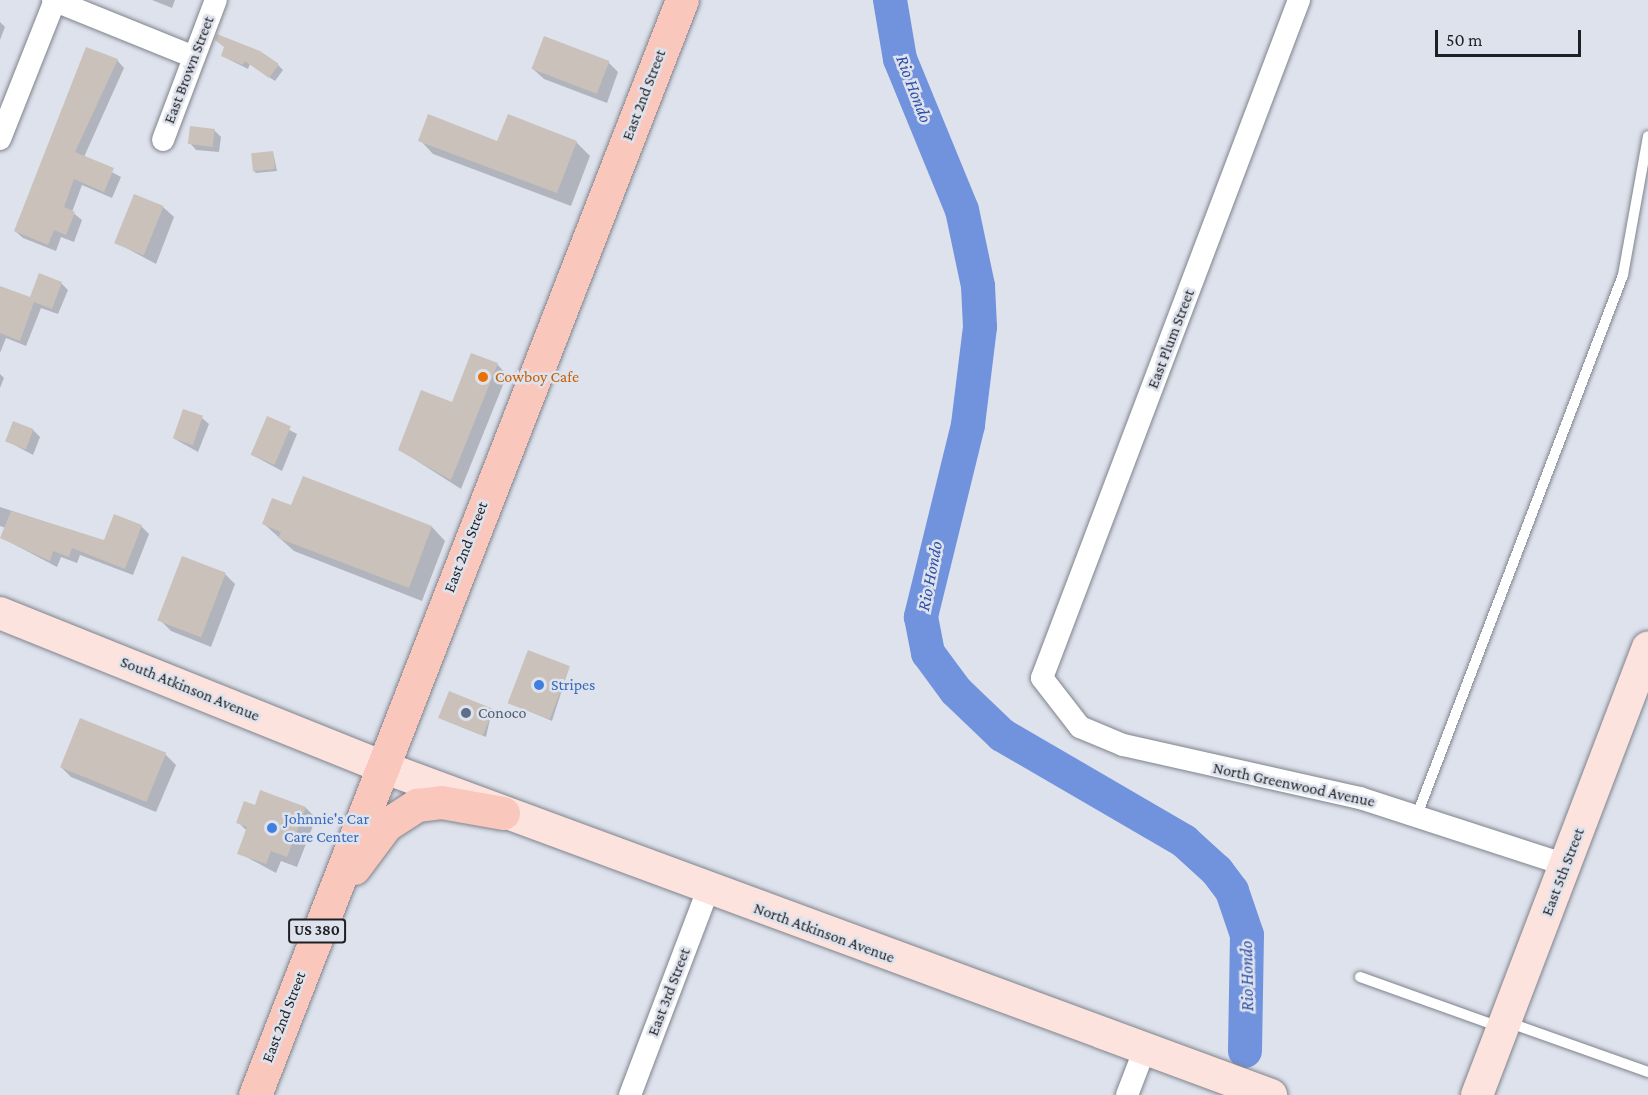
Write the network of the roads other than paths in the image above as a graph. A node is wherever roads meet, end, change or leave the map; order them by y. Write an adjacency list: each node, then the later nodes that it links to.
1 (55, 0): 5 (street); 7 (street)
2 (216, 0): 5 (street, East Brown Street)
3 (682, 0): 12 (main road, East 2nd Street / US 380)
4 (1299, 0): 11 (street, East Plum Street)
5 (194, 57): 8 (street, East Brown Street)
6 (1648, 136): 14 (lane)
7 (0, 139)
8 (163, 140)
9 (0, 613): 12 (main road, South Atkinson Avenue)
10 (1648, 648): 15 (main road, East 5th Street)
11 (1042, 678): 14 (street, North Greenwood Avenue)
12 (380, 766): 13 (main road, North Atkinson Avenue); 17 (main road, East 2nd Street / US 380)
13 (503, 813): 16 (main road, North Atkinson Avenue); 17 (main road)
14 (1417, 815): 15 (street, North Greenwood Avenue)
15 (1566, 865): 19 (main road, East 5th Street)
16 (708, 890): 20 (main road, North Atkinson Avenue); 22 (street, East 3rd Street)
17 (320, 923): 23 (main road, East 2nd Street / US 380)
18 (1360, 977): 19 (lane)
19 (1504, 1025): 21 (lane); 26 (main road, East 5th Street)
20 (1144, 1050): 24 (street); 25 (main road, North Atkinson Avenue)
21 (1648, 1072)
22 (634, 1094)
23 (255, 1095)
24 (1127, 1095)
25 (1271, 1095)
26 (1477, 1095)

